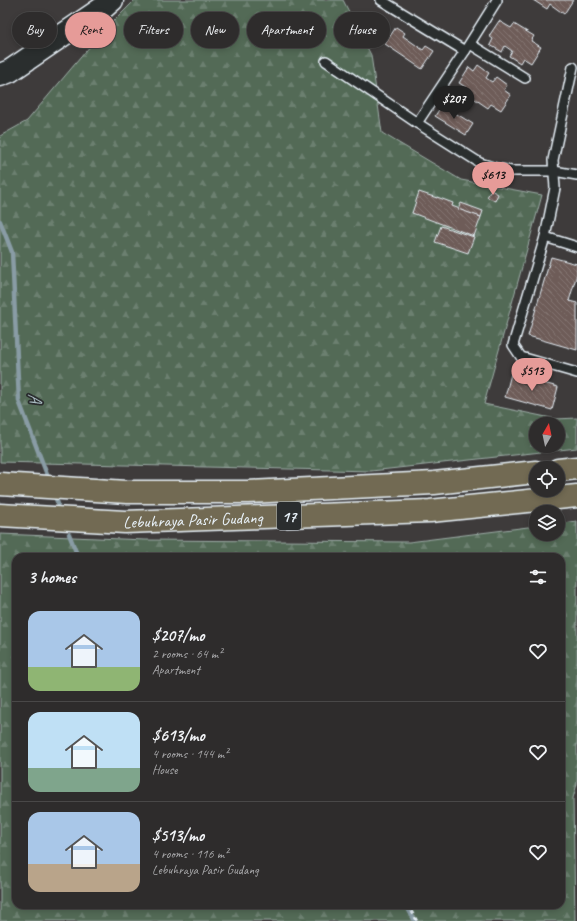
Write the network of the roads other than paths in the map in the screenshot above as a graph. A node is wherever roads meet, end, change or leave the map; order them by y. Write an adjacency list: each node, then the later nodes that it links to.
1 (381, 0): 4 (lane)
2 (497, 0): 4 (lane)
3 (109, 2): 7 (street)
4 (468, 47): 8 (lane); 9 (lane)
5 (326, 61): 9 (lane)
6 (573, 68): 10 (lane)
7 (0, 75)
8 (525, 78)
9 (417, 123): 10 (lane)
10 (554, 171): 11 (lane); 12 (lane)
11 (577, 175)
12 (545, 237): 13 (lane); 14 (lane)
13 (577, 247)
14 (577, 373)
15 (577, 468): 16 (highway)
16 (565, 469)
17 (529, 473): 18 (highway, Lebuhraya Pasir Gudang / 17)
18 (0, 484)
19 (577, 496): 20 (highway, Lebuhraya Pasir Gudang / 17)
20 (0, 515)

